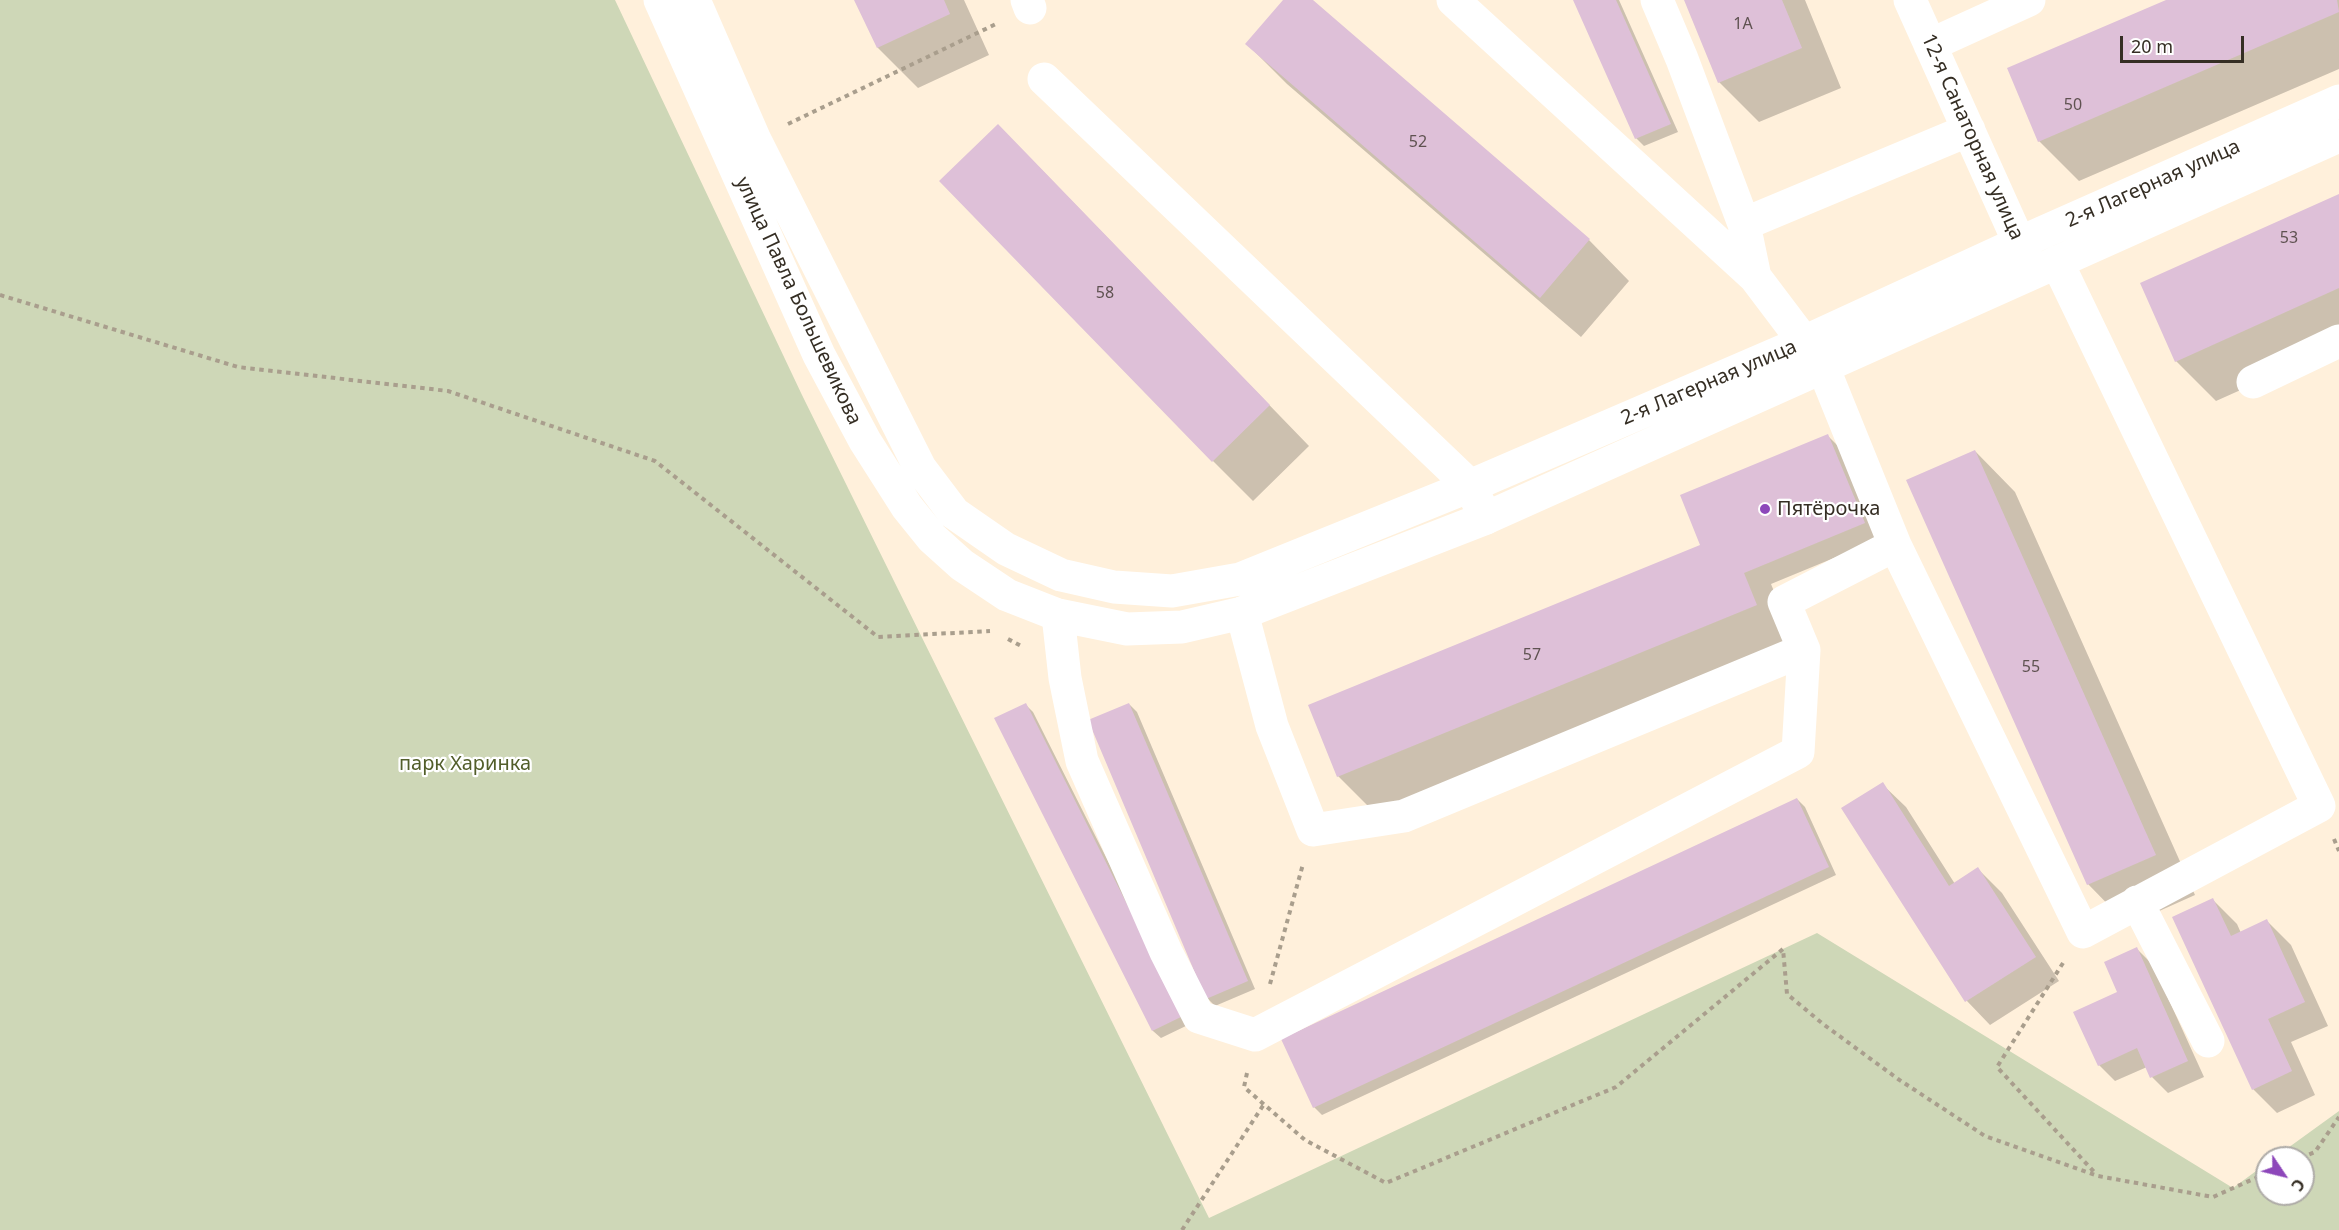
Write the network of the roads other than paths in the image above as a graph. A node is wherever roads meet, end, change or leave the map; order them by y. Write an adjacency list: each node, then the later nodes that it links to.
1 (660, 0): 24 (main road, улица Павла Большевикова)
2 (694, 0): 22 (main road, улица Павла Большевикова)
3 (1453, 0): 15 (main road)
4 (1657, 0): 12 (main road)
5 (1910, 0): 7 (main road, 12-я Санаторная улица)
6 (2029, 0): 7 (main road)
7 (1930, 45): 10 (main road, 12-я Санаторная улица)
8 (1044, 79): 19 (main road)
9 (2339, 101): 13 (main road, 2-я Лагерная улица)
10 (1969, 130): 12 (main road); 13 (main road, 12-я Санаторная улица)
11 (2339, 136): 14 (main road, 2-я Лагерная улица)
12 (1744, 224): 15 (main road)
13 (2019, 243): 14 (main road, 12-я Санаторная улица); 17 (main road, 2-я Лагерная улица)
14 (2045, 268): 17 (main road, 2-я Лагерная улица); 27 (main road, 12-я Санаторная улица)
15 (1755, 278): 17 (main road)
16 (2339, 341): 18 (main road)
17 (1813, 355): 19 (main road, 2-я Лагерная улица); 20 (main road, 2-я Лагерная улица); 21 (main road)
18 (2253, 382)
19 (1470, 486): 20 (main road); 22 (main road, 2-я Лагерная улица)
20 (1486, 518): 23 (main road, 2-я Лагерная улица)
21 (1895, 545): 26 (main road); 27 (main road)
22 (1061, 575)
23 (1242, 613): 25 (main road, 2-я Лагерная улица); 26 (main road)
24 (1058, 615): 25 (main road, улица Павла Большевикова); 26 (main road)
25 (1182, 627)
26 (1804, 650)
27 (2137, 902): 28 (main road)
28 (2208, 1041)

